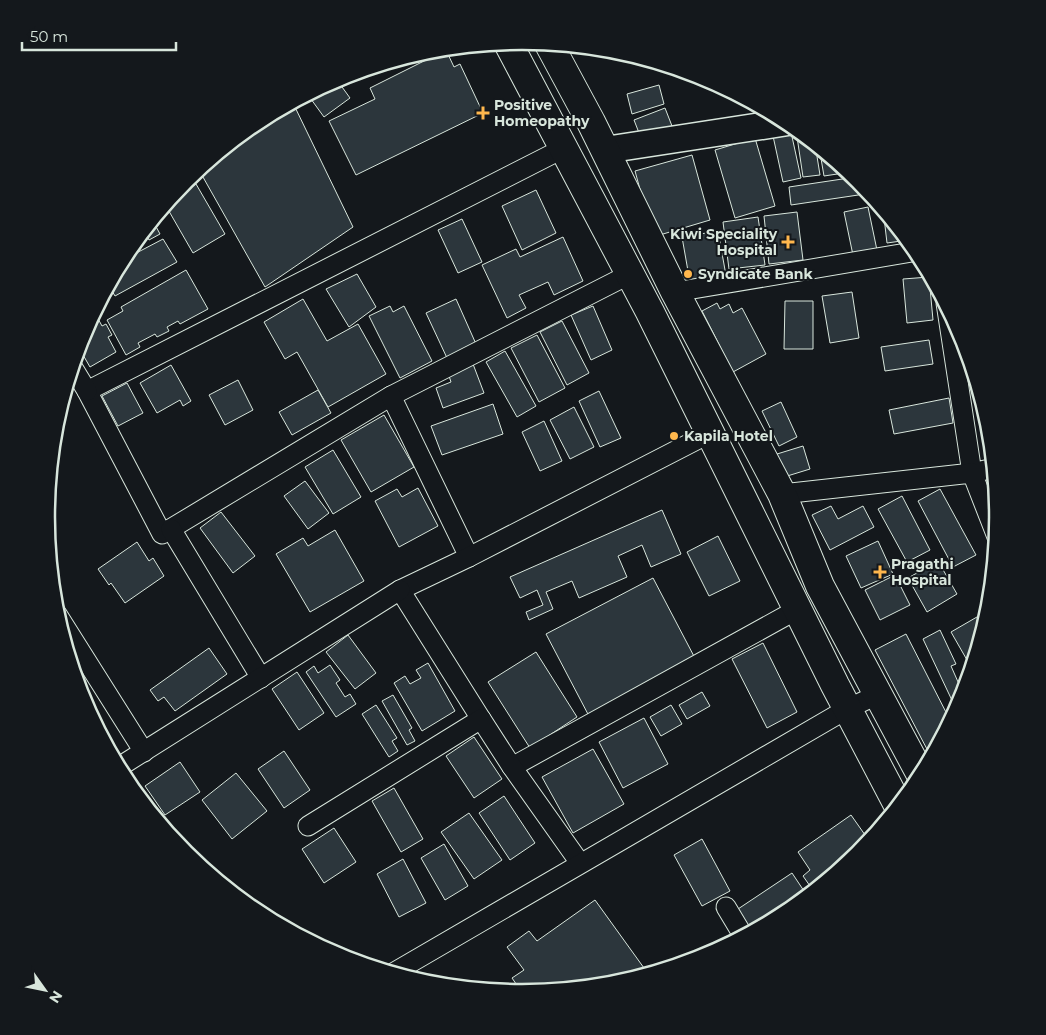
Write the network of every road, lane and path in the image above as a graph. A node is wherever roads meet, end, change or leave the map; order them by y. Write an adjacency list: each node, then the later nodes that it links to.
1 (512, 50): 4 (main road)
2 (553, 51): 5 (main road)
3 (775, 124): 5 (street)
4 (564, 148): 7 (main road); 11 (street)
5 (605, 150): 8 (main road)
6 (908, 253): 8 (street)
7 (630, 274): 12 (street); 13 (main road)
8 (675, 292): 16 (main road)
9 (950, 328): 15 (street)
10 (77, 375): 11 (street)
11 (87, 391): 18 (street)
12 (391, 396): 18 (street); 19 (street)
13 (710, 433): 19 (street); 21 (main road)
14 (988, 469): 15 (street)
15 (972, 473): 16 (street); 17 (street)
16 (782, 494): 24 (main road)
17 (990, 519)
18 (171, 529): 23 (street)
19 (469, 557): 20 (street)
20 (400, 590): 23 (street); 26 (street)
21 (798, 609): 25 (main road); 29 (street)
22 (70, 635): 27 (street)
23 (261, 678): 27 (street)
24 (879, 694): 25 (street); 30 (main road)
25 (847, 709): 31 (main road); 33 (street)
26 (481, 719): 29 (street); 32 (street)
27 (144, 752): 28 (street)
28 (126, 764)
29 (512, 767): 33 (street)
30 (917, 768)
31 (895, 800)
32 (308, 826)
33 (580, 864): 36 (street)
34 (726, 907): 35 (street)
35 (740, 931)
36 (401, 969)

